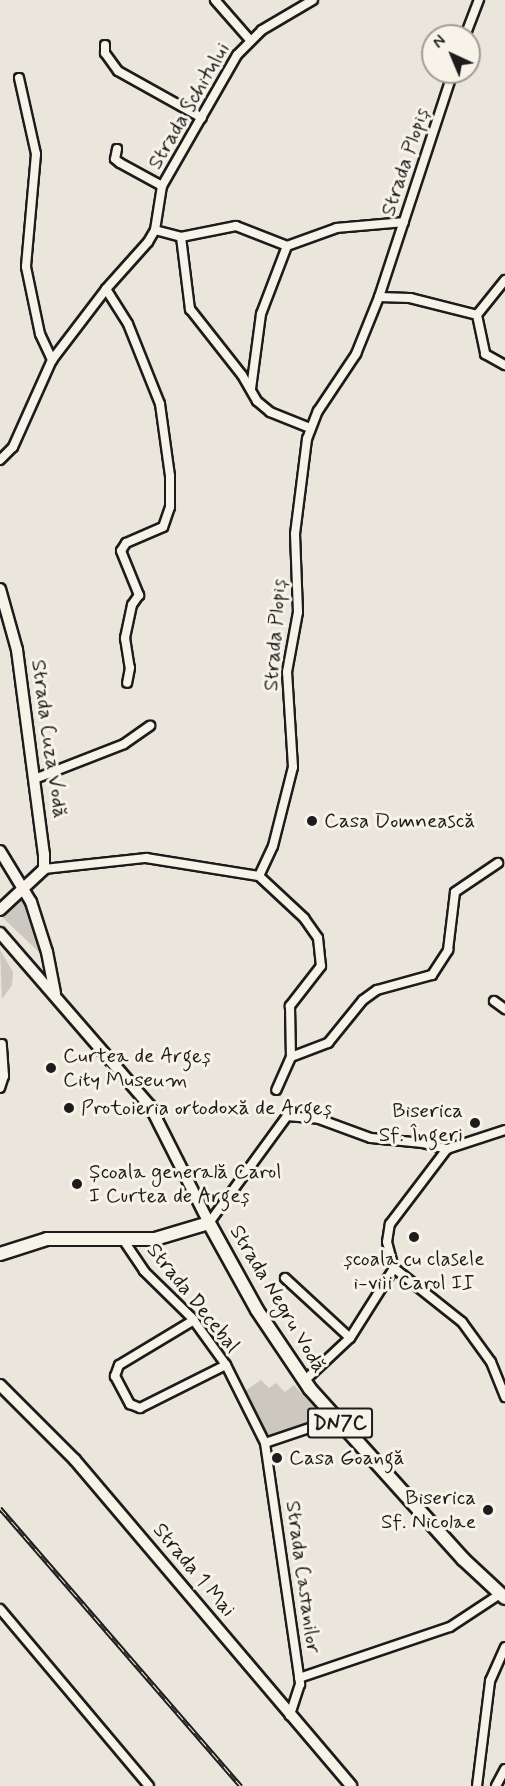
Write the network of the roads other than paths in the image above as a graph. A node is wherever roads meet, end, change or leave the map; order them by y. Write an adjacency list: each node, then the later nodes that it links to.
1 (215, 0): 5 (street)
2 (314, 0): 5 (street, Strada Schitului)
3 (478, 0): 4 (street)
4 (469, 24)
5 (249, 40): 9 (street, Strada Schitului)
6 (105, 45): 9 (street)
7 (19, 78): 20 (street)
8 (449, 84): 12 (street, Strada Plopiș)
9 (202, 118): 11 (street, Strada Schitului)
10 (117, 149): 11 (street)
11 (162, 186): 13 (street, Strada Schitului)
12 (404, 222): 15 (street); 18 (street, Strada Plopiș)
13 (154, 230): 14 (street); 17 (street, Strada Schitului)
14 (181, 237): 15 (street); 22 (street)
15 (286, 246): 22 (street)
16 (505, 280): 19 (street)
17 (106, 289): 20 (street, Strada Schitului); 26 (street)
18 (379, 297): 19 (street); 23 (street, Strada Plopiș)
19 (477, 315): 21 (street)
20 (52, 360): 24 (street, Strada Schitului)
21 (505, 365)
22 (251, 390): 23 (street)
23 (309, 428): 32 (street, Strada Plopiș)
24 (0, 460)
25 (0, 589): 28 (main road, Strada Cuza Vodă)
26 (127, 683)
27 (150, 726): 28 (street)
28 (37, 778): 31 (main road, Strada Cuza Vodă)
29 (0, 851): 33 (main road)
30 (498, 863): 40 (street)
31 (44, 869): 32 (street); 33 (main road)
32 (260, 876): 40 (street)
33 (25, 888): 34 (main road); 36 (main road)
34 (0, 909)
35 (0, 933): 36 (main road, Strada Negru Vodă)
36 (55, 993): 45 (main road, Strada Negru Vodă)
37 (494, 1001): 38 (street)
38 (505, 1009)
39 (2, 1044): 41 (street)
40 (291, 1057): 42 (street)
41 (0, 1088)
42 (276, 1090)
43 (505, 1130): 44 (street)
44 (447, 1149): 45 (street); 48 (street)
45 (209, 1223): 46 (main road); 53 (main road, Strada Negru Vodă / DN7C)
46 (124, 1241): 47 (main road); 50 (street, Strada Decebal)
47 (0, 1254)
48 (394, 1268): 51 (street); 55 (street)
49 (285, 1278): 51 (street, Strada Negru Vodă)
50 (194, 1320): 52 (street, Strada Decebal); 52 (street)
51 (350, 1338): 53 (street)
52 (226, 1365): 57 (street, Strada Decebal)
53 (304, 1381): 56 (main road, Strada Negru Vodă / DN7C)
54 (0, 1385): 62 (main road, Strada 1 Mai)
55 (505, 1397)
56 (336, 1419): 57 (street); 58 (main road, Strada Negru Vodă / DN7C)
57 (265, 1443): 61 (street, Strada Castanilor)
58 (502, 1596): 61 (street)
59 (0, 1609): 64 (street)
60 (505, 1647): 66 (street)
61 (299, 1678): 62 (street, Strada Castanilor)
62 (290, 1715): 65 (main road, Strada 1 Mai)
63 (505, 1769): 67 (street)
64 (149, 1786)
65 (351, 1786)
66 (477, 1786)
67 (496, 1786)

